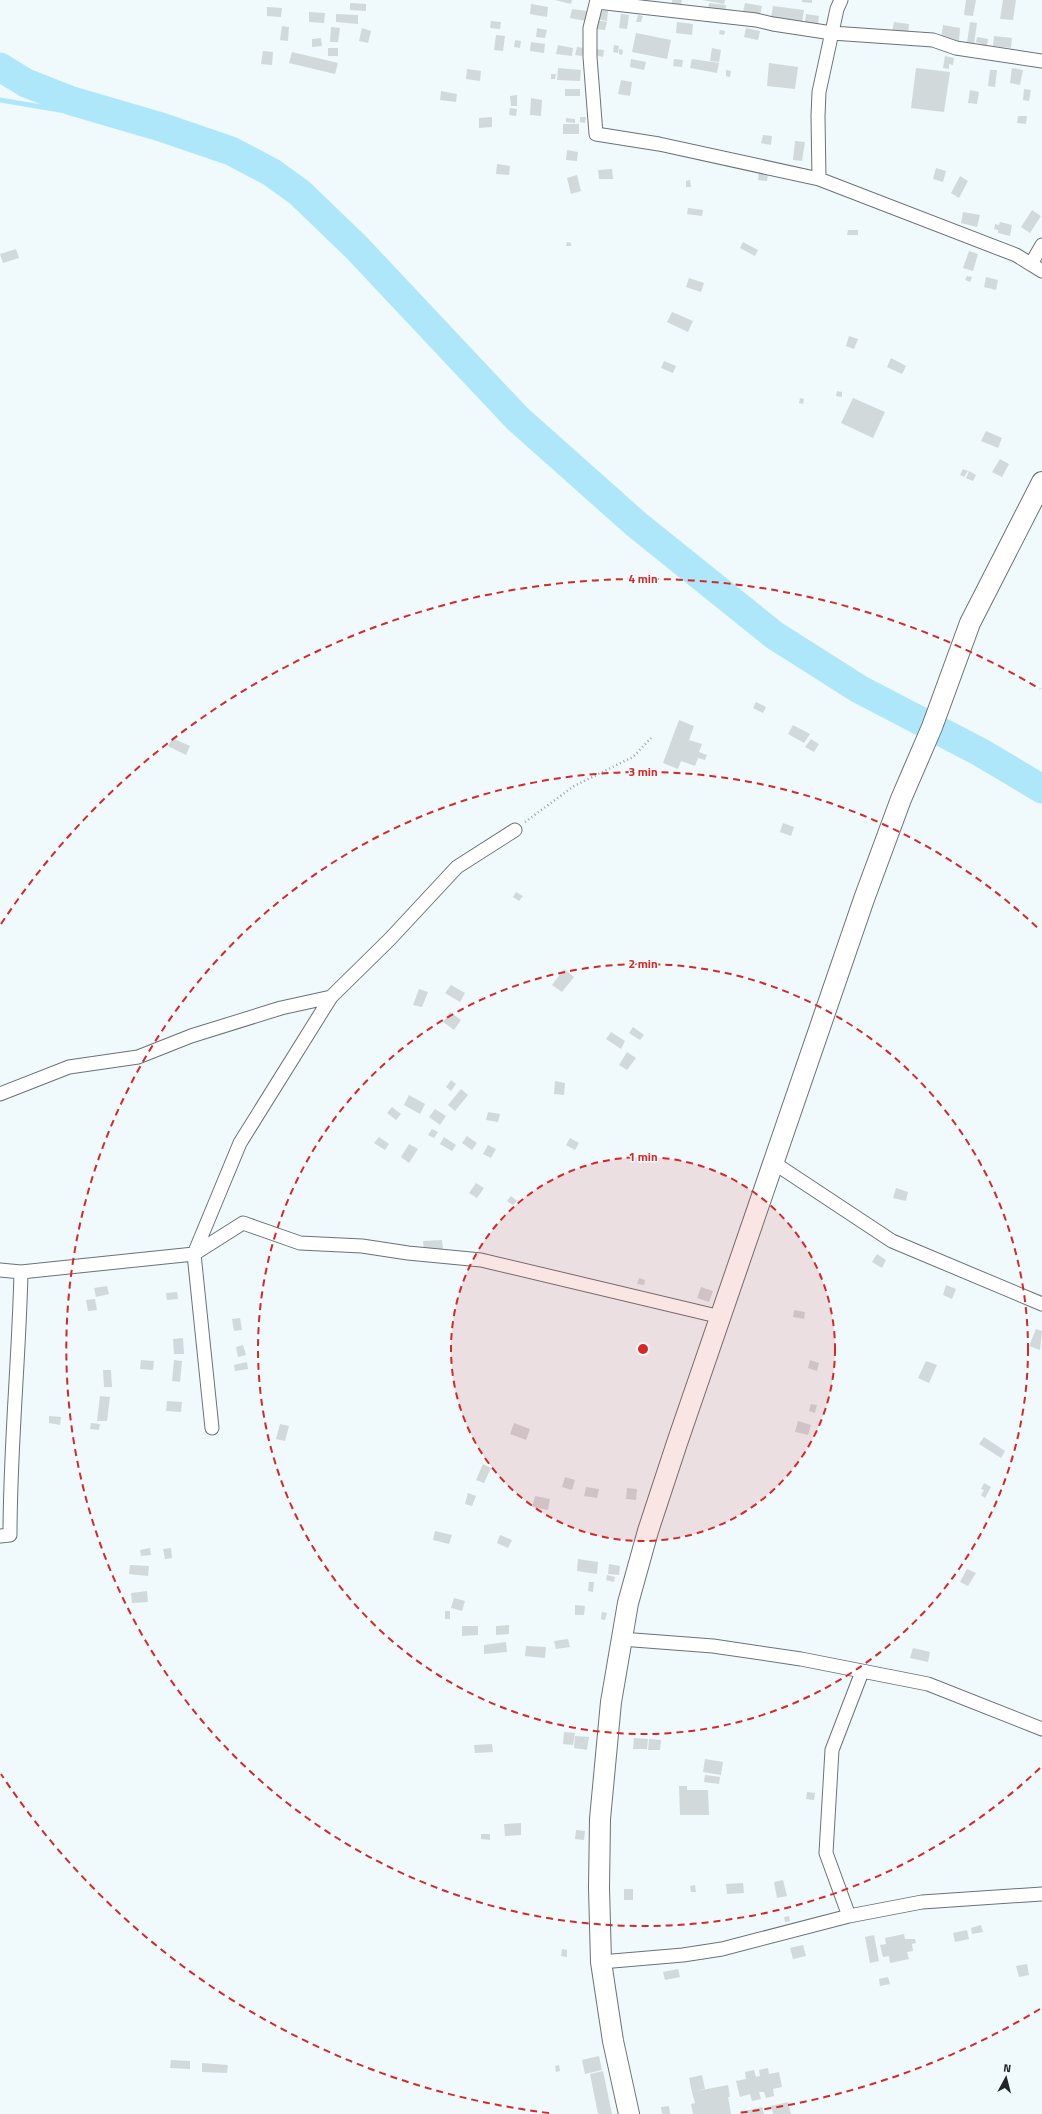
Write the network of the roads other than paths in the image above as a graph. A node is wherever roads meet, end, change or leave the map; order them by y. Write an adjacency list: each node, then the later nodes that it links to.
1 (842, 0): 3 (street)
2 (597, 1): 3 (street); 5 (street)
3 (832, 33): 4 (street); 5 (street)
4 (1042, 61)
5 (819, 179): 7 (street)
6 (1042, 244): 7 (street)
7 (1037, 268)
8 (1042, 482): 12 (main road)
9 (515, 830): 10 (street)
10 (331, 996): 11 (street); 13 (street)
11 (0, 1094)
12 (774, 1162): 16 (street); 17 (main road)
13 (194, 1254): 15 (street); 17 (street); 18 (street)
14 (0, 1270): 15 (street)
15 (21, 1272): 19 (street)
16 (1042, 1304)
17 (721, 1317): 20 (main road)
18 (212, 1428)
19 (0, 1536)
20 (621, 1639): 21 (street); 25 (main road)
21 (862, 1672): 22 (street); 24 (street)
22 (1042, 1729)
23 (1042, 1894): 24 (street)
24 (849, 1916): 25 (street)
25 (601, 1962): 26 (main road)
26 (630, 2114)

